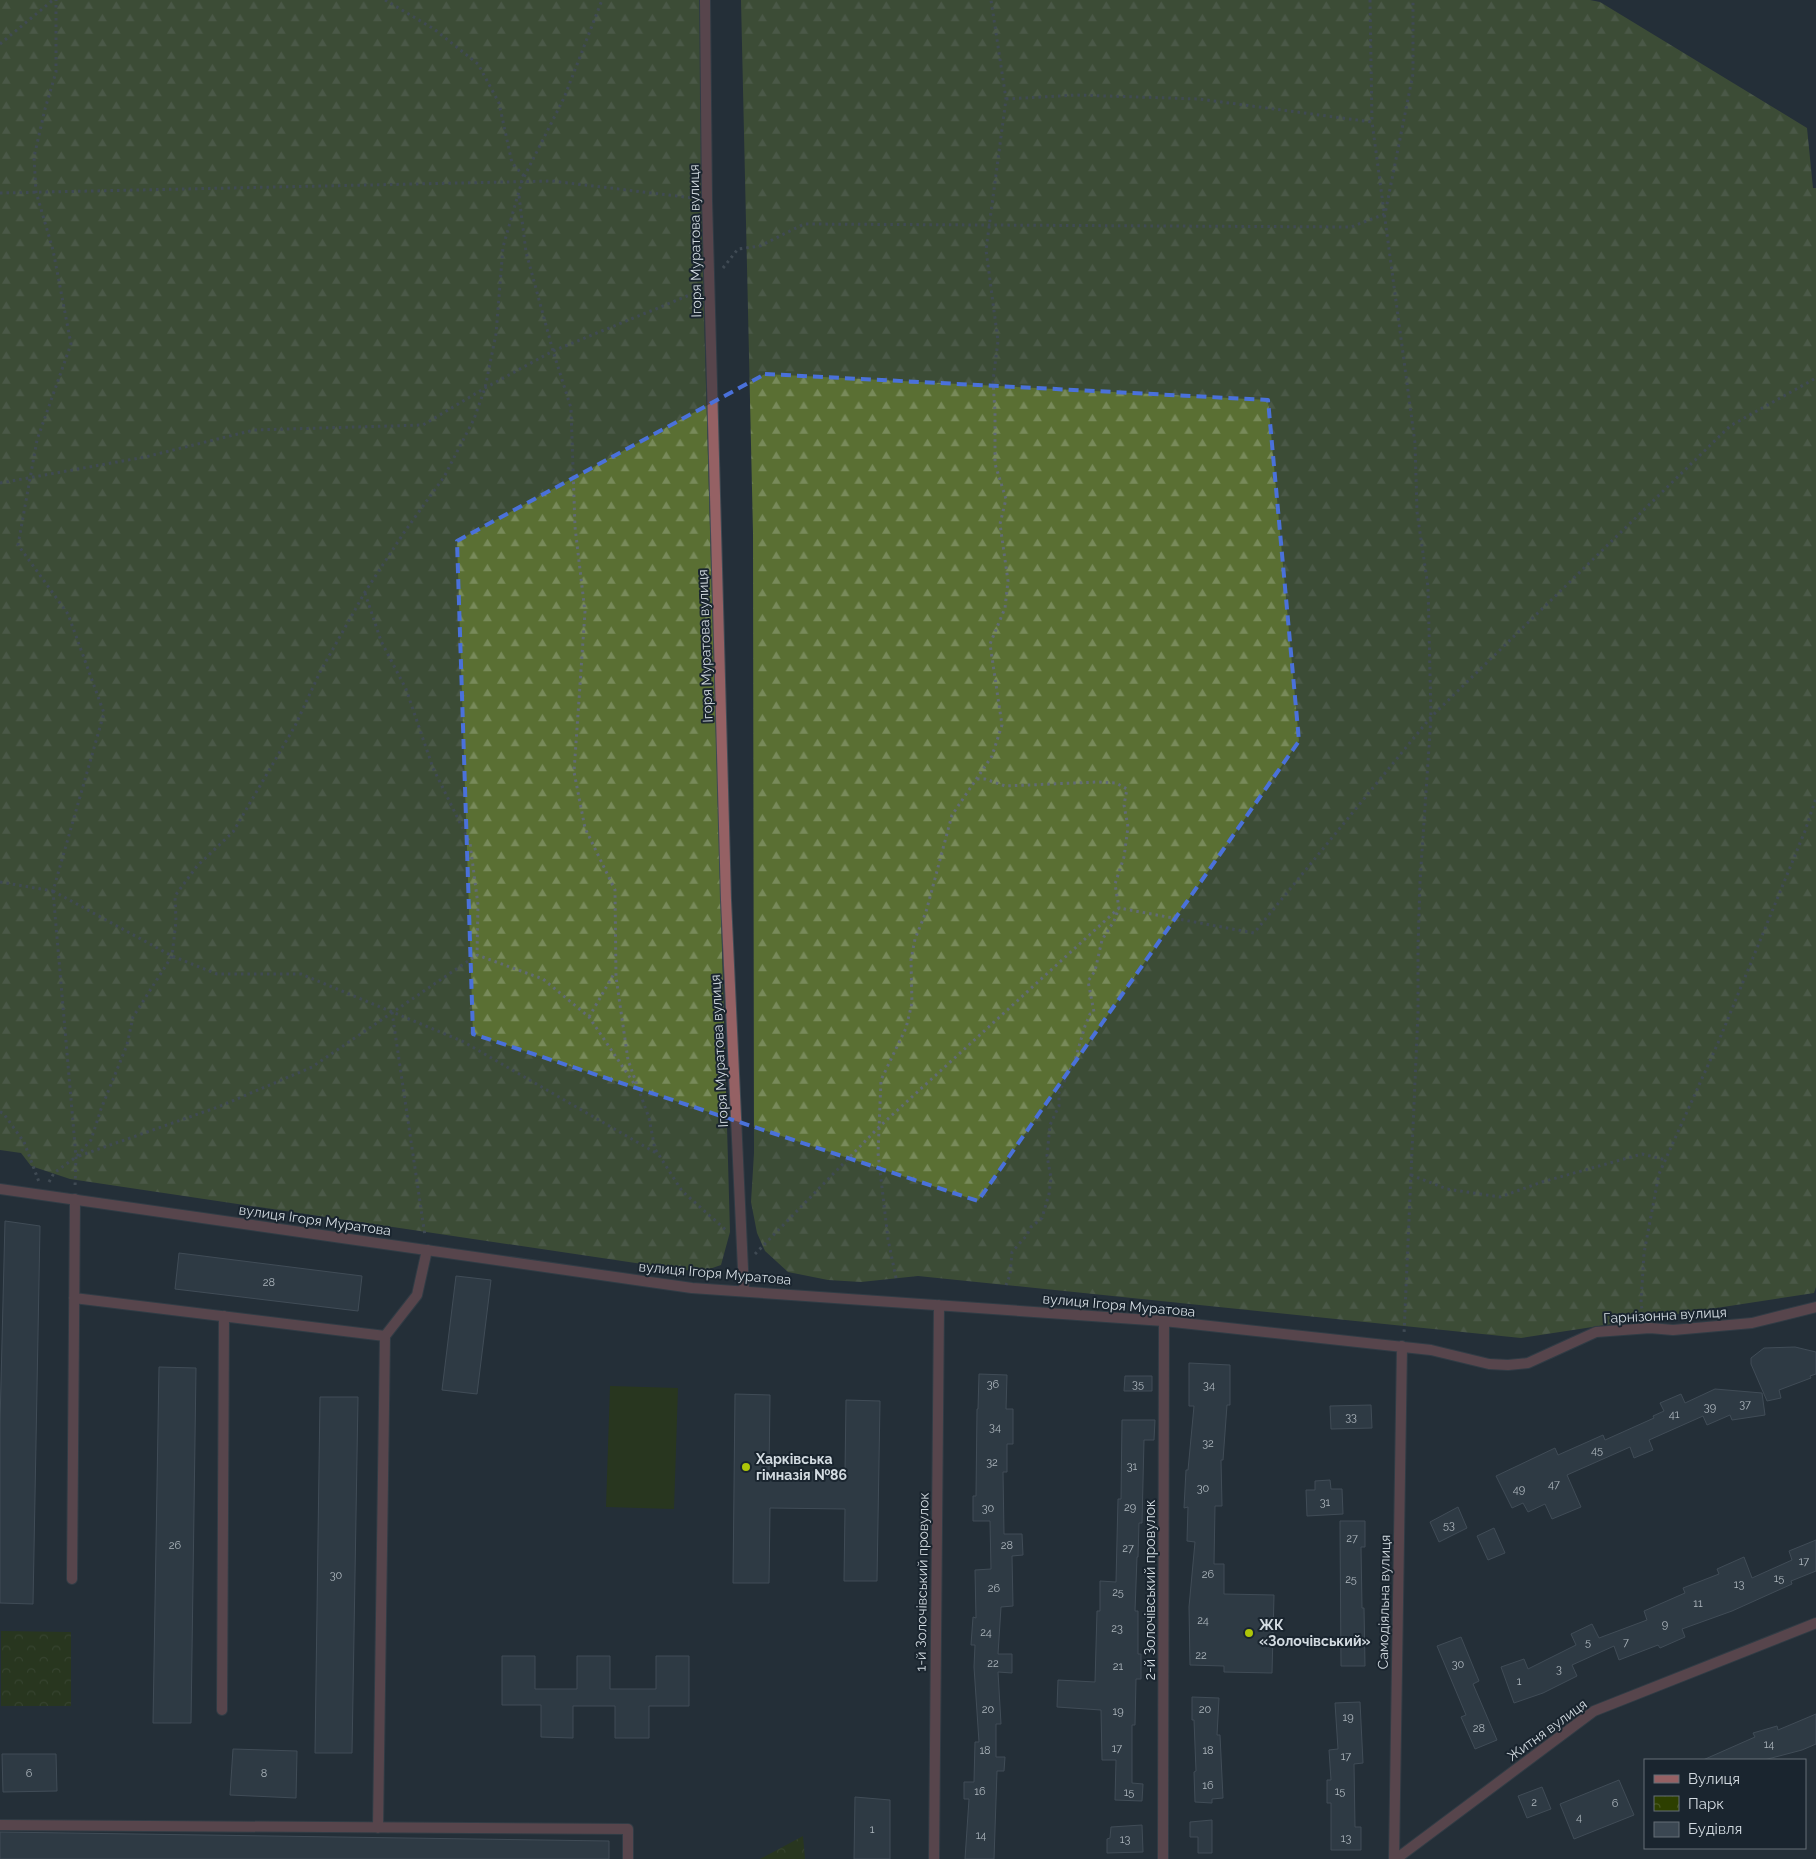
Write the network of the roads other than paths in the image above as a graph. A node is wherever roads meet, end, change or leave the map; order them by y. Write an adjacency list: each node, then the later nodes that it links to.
1 (705, 0): 5 (street, Ігоря Муратова вулиця)
2 (0, 1189): 3 (street, вулиця Ігоря Муратова)
3 (75, 1199): 4 (street, вулиця Ігоря Муратова); 6 (street)
4 (427, 1250): 5 (street, вулиця Ігоря Муратова); 11 (street)
5 (744, 1291): 7 (street, вулиця Ігоря Муратова)
6 (74, 1298): 9 (street); 13 (street)
7 (939, 1305): 10 (street, вулиця Ігоря Муратова); 19 (street, 1-й Золочівський провулок)
8 (1816, 1307): 12 (street, Гарнізонна вулиця)
9 (224, 1316): 11 (street); 15 (street)
10 (1164, 1321): 12 (street, вулиця Ігоря Муратова); 20 (street, 2-й Золочівський провулок)
11 (385, 1336): 17 (street)
12 (1402, 1346): 21 (street, Самодіяльна вулиця)
13 (72, 1580)
14 (1816, 1623): 21 (street, Житня вулиця)
15 (222, 1710)
16 (0, 1825): 17 (street)
17 (378, 1828): 18 (street)
18 (628, 1859)
19 (934, 1859)
20 (1163, 1859)
21 (1395, 1859)

